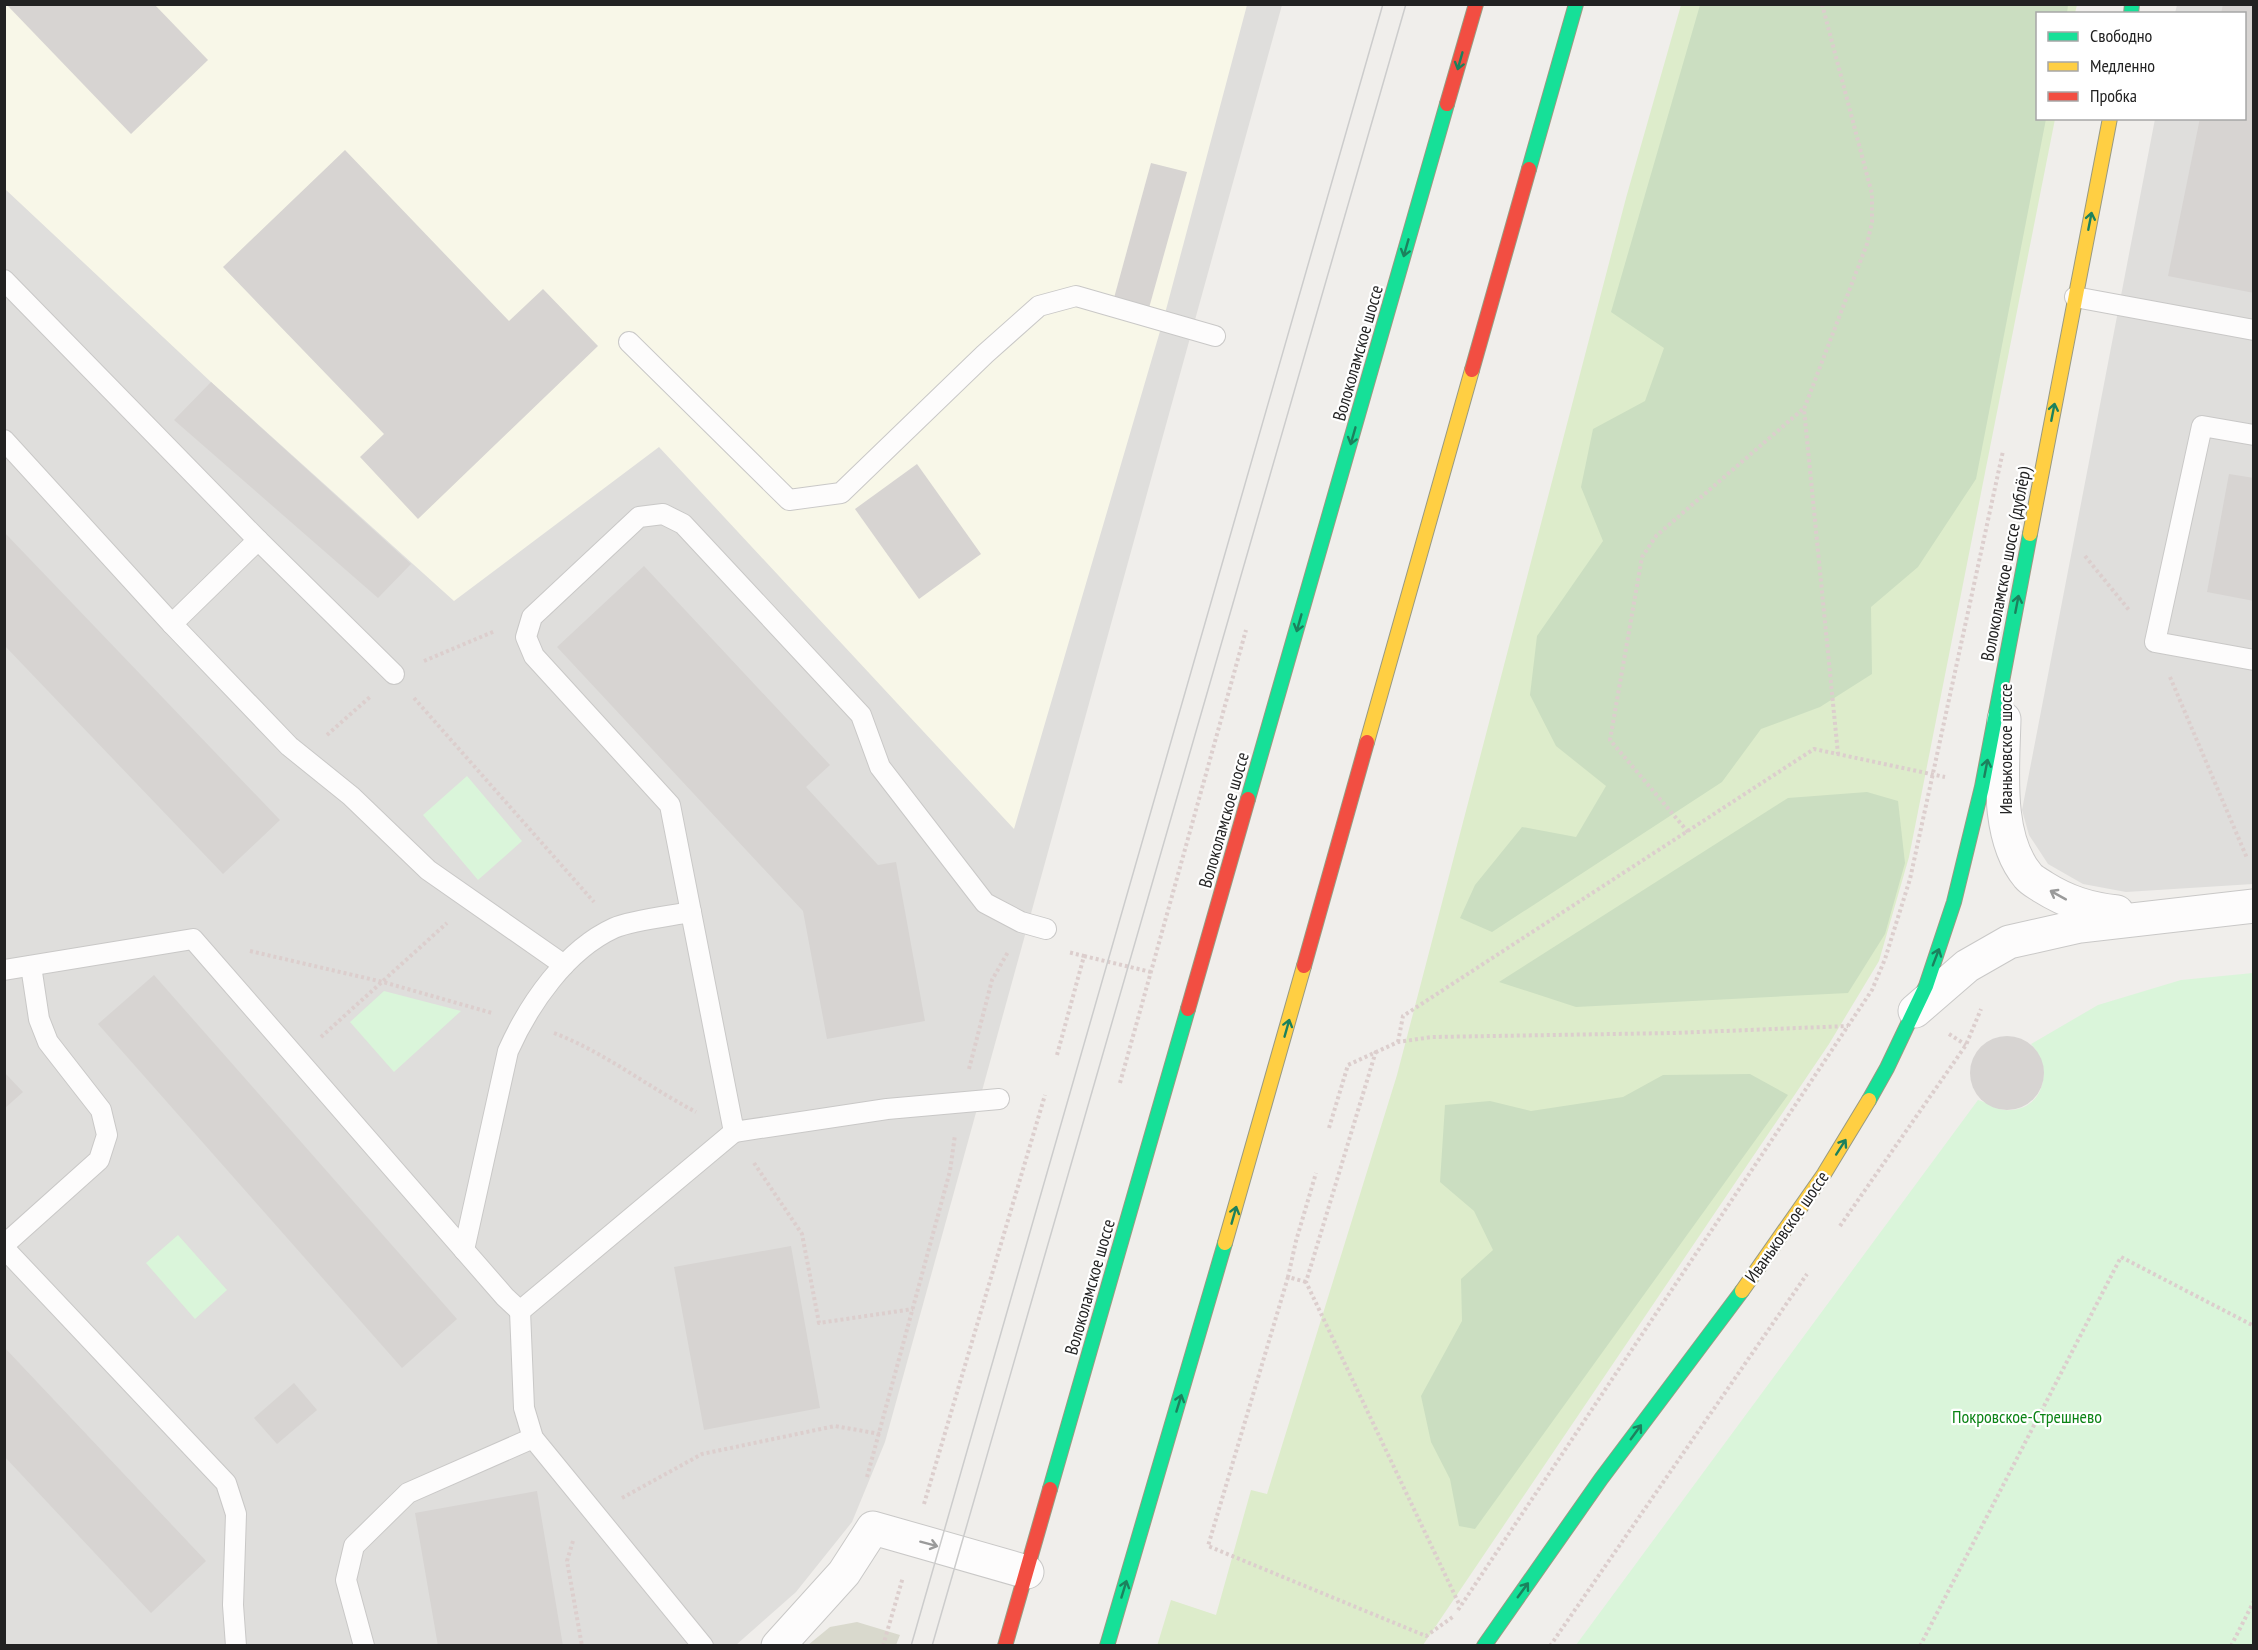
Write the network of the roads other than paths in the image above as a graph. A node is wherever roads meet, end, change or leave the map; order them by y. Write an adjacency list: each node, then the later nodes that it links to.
1 (1476, 4): 30 (main road, Волоколамское шоссе, one-way to 30)
2 (1576, 4): 36 (main road, one-way to 2)
3 (2110, 120): 5 (main road, Волоколамское шоссе (дублёр), one-way to 3)
4 (4, 280): 11 (lane)
5 (2075, 297): 6 (lane); 14 (main road, Волоколамское шоссе (дублёр), one-way to 5)
6 (2253, 330)
7 (1215, 336): 8 (lane)
8 (629, 342)
9 (2253, 435): 13 (lane)
10 (4, 440): 12 (lane)
11 (258, 540): 12 (lane); 15 (lane)
12 (172, 624): 20 (lane)
13 (2253, 660)
14 (2006, 662): 18 (street, Иваньковское шоссе, one-way to 14); 23 (main road, Волоколамское шоссе (дублёр), one-way to 14)
15 (394, 674)
16 (2253, 906): 18 (street, Иваньковское шоссе)
17 (691, 912): 19 (lane); 20 (lane); 25 (lane)
18 (2155, 916): 23 (street, Иваньковское шоссе)
19 (1046, 929)
20 (564, 965): 27 (lane)
21 (31, 966): 22 (lane); 26 (lane); 27 (lane)
22 (4, 970)
23 (1915, 1011): 37 (main road, Иваньковское шоссе, one-way to 23)
24 (999, 1099): 25 (lane)
25 (734, 1132): 28 (lane)
26 (4, 1247): 31 (lane)
27 (464, 1250): 28 (lane)
28 (520, 1311): 29 (lane)
29 (533, 1438): 32 (lane); 33 (lane)
30 (1027, 1572): 34 (street, one-way to 30); 35 (main road, Волоколамское шоссе)
31 (236, 1646)
32 (364, 1646)
33 (703, 1646)
34 (778, 1646)
35 (1005, 1646)
36 (1107, 1646)
37 (1484, 1646)

